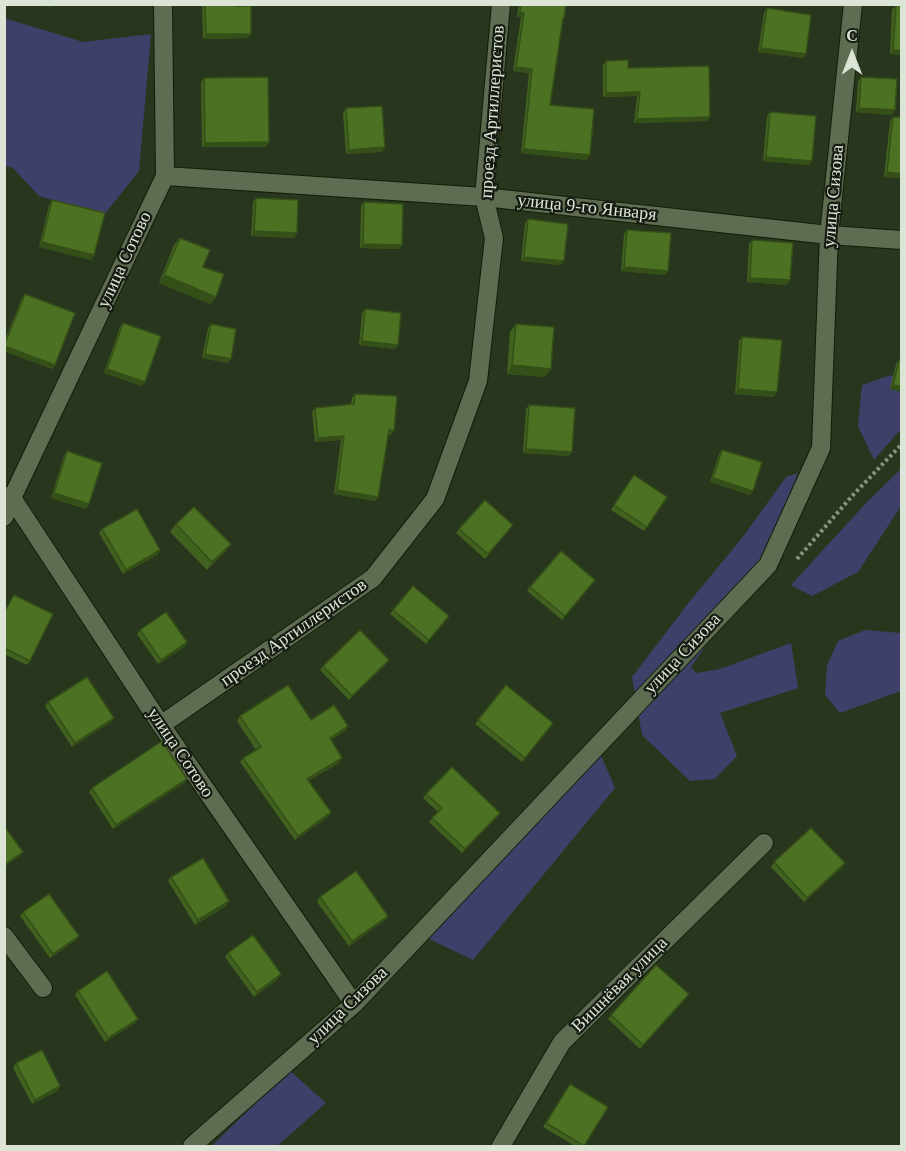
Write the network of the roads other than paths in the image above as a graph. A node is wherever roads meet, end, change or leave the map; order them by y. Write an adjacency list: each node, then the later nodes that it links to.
1 (163, 4): 4 (street, улица Сотово)
2 (501, 4): 5 (street, проезд Артиллеристов)
3 (853, 4): 6 (street, улица Сизова)
4 (165, 176): 5 (street, улица 9-го Января); 8 (street, улица Сотово)
5 (484, 197): 6 (street, улица 9-го Января); 10 (street, проезд Артиллеристов)
6 (829, 235): 7 (street, улица 9-го Января); 14 (street, улица Сизова)
7 (902, 240)
8 (8, 497): 9 (street, улица Сотово); 10 (street, улица Сотово)
9 (4, 517)
10 (161, 725): 14 (street, улица Сотово)
11 (764, 843): 16 (street, Вишнёвая улица)
12 (4, 936): 13 (street)
13 (43, 988)
14 (354, 1004): 15 (street, улица Сизова)
15 (192, 1146)
16 (501, 1146)

